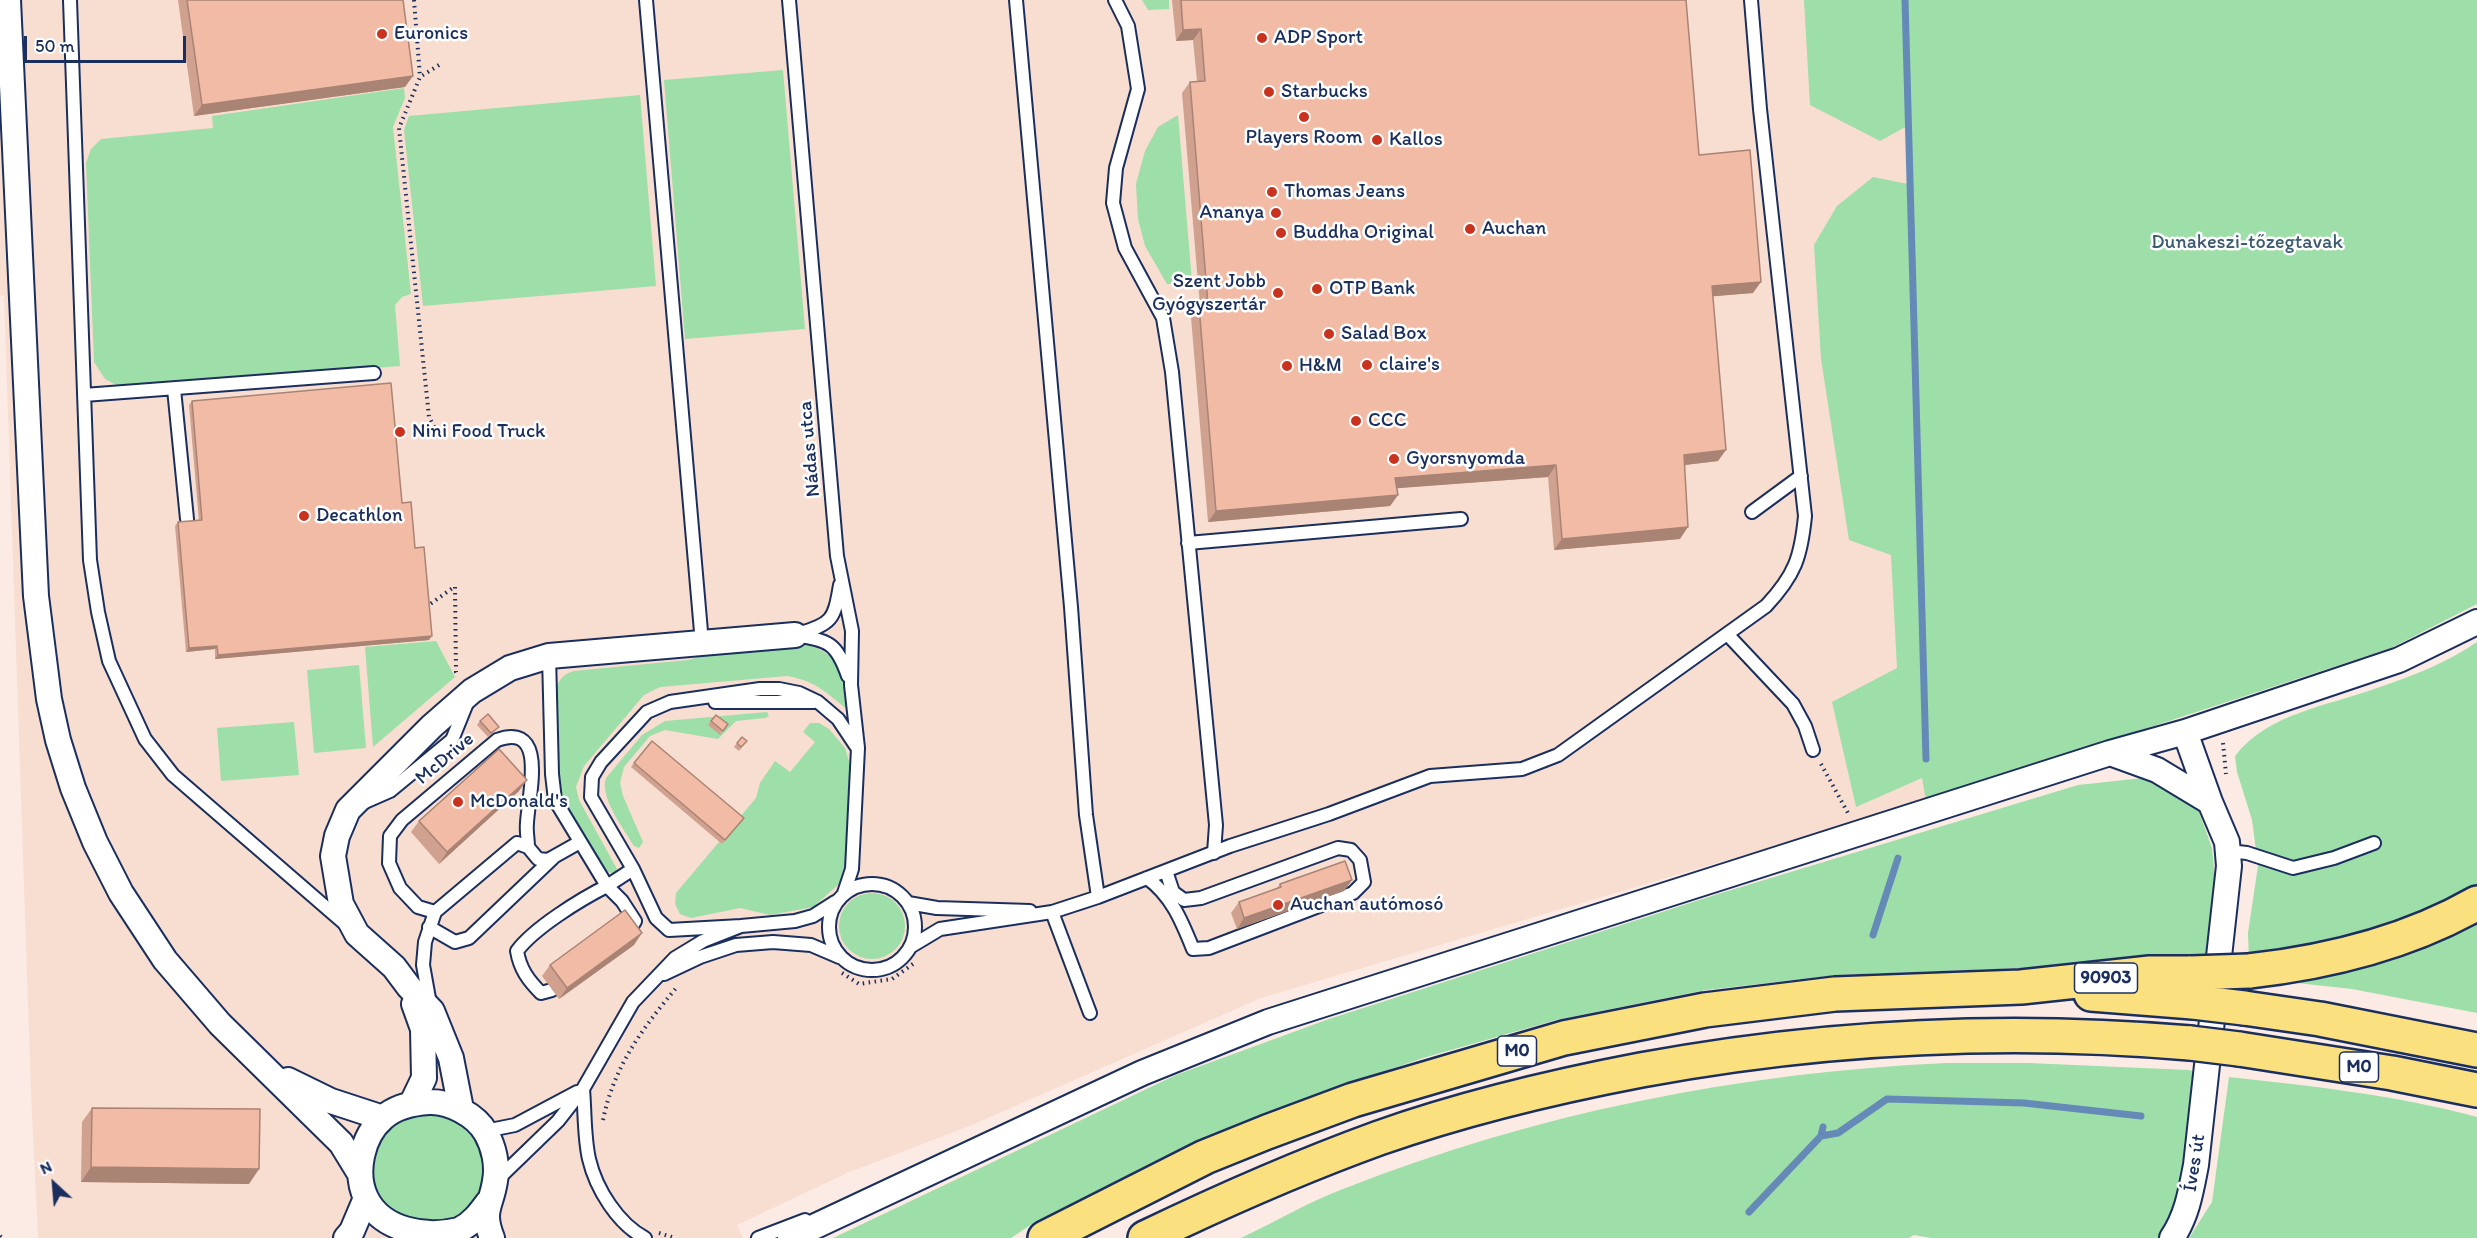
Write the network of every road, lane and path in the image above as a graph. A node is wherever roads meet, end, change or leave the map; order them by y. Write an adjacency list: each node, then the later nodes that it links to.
1 (8, 0): 67 (street)
2 (70, 0): 13 (lane)
3 (414, 0): 10 (path)
4 (646, 0): 25 (lane)
5 (789, 0): 20 (lane, Nádas utca)
6 (1016, 0): 45 (lane)
7 (1115, 0): 19 (lane)
8 (1751, 0): 15 (lane)
9 (439, 65): 10 (path)
10 (420, 77): 14 (path)
11 (374, 373): 12 (lane)
12 (174, 388): 13 (lane); 17 (lane)
13 (84, 395): 53 (lane)
14 (441, 440)
15 (1801, 476): 16 (lane); 23 (lane)
16 (1752, 512)
17 (187, 519)
18 (1461, 519): 19 (lane)
19 (1188, 543): 39 (lane)
20 (841, 578): 24 (lane); 28 (lane, Nádas utca)
21 (426, 607): 27 (path)
22 (2477, 622): 29 (street)
23 (1727, 634): 31 (lane); 39 (lane)
24 (795, 635): 25 (street); 28 (lane)
25 (702, 643): 26 (street)
26 (549, 656): 35 (lane); 53 (street)
27 (456, 672)
28 (851, 685): 30 (lane, Nádas utca)
29 (2185, 732): 32 (street); 33 (street, Íves út)
30 (858, 748): 41 (lane); 46 (lane, Nádas utca)
31 (1813, 750): 34 (path)
32 (2110, 753): 33 (street); 78 (street)
33 (2210, 802): 38 (street, Íves út)
34 (1852, 821)
35 (580, 842): 40 (lane); 44 (lane)
36 (2374, 843): 38 (lane)
37 (528, 847): 40 (lane); 49 (lane); 49 (lane, McDrive)
38 (2228, 851): 88 (street, Íves út)
39 (1214, 853): 42 (lane)
40 (558, 854): 52 (lane)
41 (633, 869): 44 (lane); 51 (lane)
42 (1166, 871): 43 (lane); 43 (lane)
43 (1147, 878): 45 (lane)
44 (607, 886): 54 (lane); 63 (lane)
45 (1098, 897): 50 (lane)
46 (840, 898): 47 (lane); 51 (lane); 57 (lane)
47 (908, 903): 50 (lane); 55 (lane)
48 (2477, 903): 62 (highway, bridge)
49 (435, 912): 52 (lane)
50 (1052, 912): 55 (lane); 65 (lane)
51 (741, 926): 59 (lane)
52 (429, 927): 64 (lane)
53 (357, 934): 61 (street)
54 (627, 935)
55 (910, 946): 57 (lane)
56 (920, 956): 58 (path)
57 (841, 957): 59 (lane)
58 (839, 972)
59 (657, 977): 68 (lane)
60 (682, 981): 73 (path)
61 (409, 987): 64 (street); 70 (street)
62 (2192, 988): 66 (highway, M0, bridge); 86 (highway, M0)
63 (552, 990)
64 (432, 1011): 71 (street)
65 (1090, 1013)
66 (2477, 1050)
67 (269, 1071): 72 (street); 75 (street)
68 (583, 1089): 74 (lane); 76 (lane); 79 (lane)
69 (2477, 1090): 87 (highway, M0, bridge)
70 (412, 1103): 71 (street); 72 (street)
71 (461, 1109): 74 (street)
72 (383, 1118): 75 (street)
73 (601, 1126)
74 (485, 1131): 76 (street)
75 (360, 1174): 77 (street)
76 (492, 1192): 80 (street); 82 (street)
77 (366, 1198): 80 (street); 81 (street)
78 (833, 1217): 84 (lane); 85 (street)
79 (649, 1235): 83 (path)
80 (428, 1237)
81 (346, 1238)
82 (492, 1238)
83 (675, 1238)
84 (758, 1238)
85 (790, 1238)
86 (1045, 1238)
87 (1145, 1238)
88 (2172, 1238)

